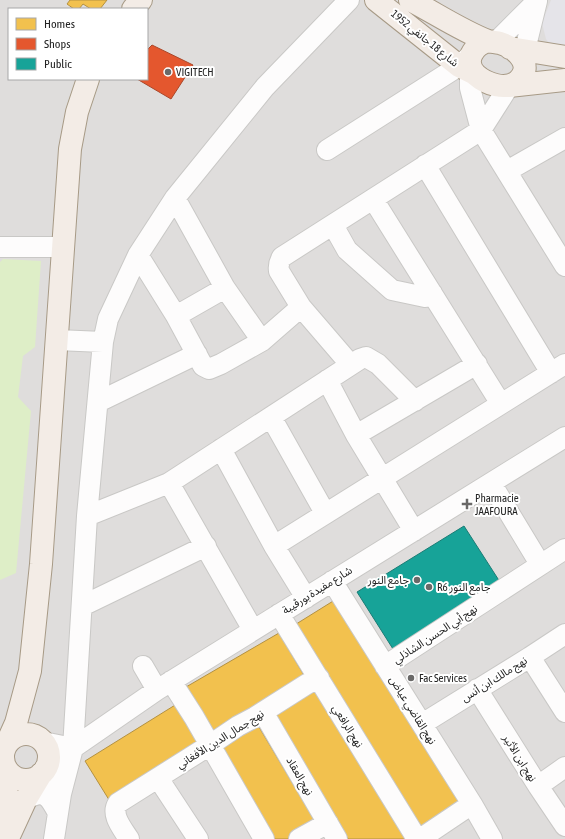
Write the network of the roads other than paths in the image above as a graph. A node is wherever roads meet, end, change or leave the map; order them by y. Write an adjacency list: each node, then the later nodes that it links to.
1 (349, 0): 16 (street)
2 (376, 0): 7 (main road, شارع 18 جانفي 1952)
3 (410, 0): 5 (main road, شارع 18 جانفي 1952)
4 (537, 0): 5 (street); 5 (street)
5 (509, 50): 6 (main road, شارع 18 جانفي 1952); 7 (main road); 10 (main road)
6 (565, 57)
7 (469, 66): 10 (main road); 11 (street); 13 (street)
8 (88, 80): 20 (main road)
9 (565, 80): 10 (main road)
10 (509, 86): 11 (street)
11 (481, 130): 14 (street); 15 (street)
12 (565, 138): 15 (street)
13 (327, 150)
14 (425, 165): 17 (street); 33 (street)
15 (507, 172): 22 (street)
16 (175, 198): 21 (street); 23 (street)
17 (373, 199): 18 (street); 24 (street)
18 (333, 225): 24 (street); 25 (street)
19 (0, 247): 20 (street)
20 (63, 247): 27 (main road)
21 (138, 255): 26 (street); 29 (street)
22 (565, 266)
23 (225, 288): 26 (street); 28 (street)
24 (432, 293): 32 (street)
25 (301, 307): 28 (street); 31 (street)
26 (176, 316): 30 (street)
27 (57, 340): 29 (street); 61 (main road)
28 (262, 340): 30 (street)
29 (102, 342): 36 (street)
30 (197, 354): 36 (street)
31 (350, 364): 34 (street); 35 (street)
32 (477, 364): 35 (street); 37 (street)
33 (558, 368): 37 (street)
34 (327, 380): 38 (street); 39 (street)
35 (415, 401): 39 (street)
36 (98, 402): 46 (street)
37 (501, 404): 42 (street)
38 (271, 417): 41 (street); 45 (street)
39 (356, 435): 42 (street)
40 (565, 437): 44 (street, شارع مفيدة بورڨيبة)
41 (221, 449): 43 (street); 49 (street)
42 (382, 478): 45 (street); 47 (street)
43 (169, 483): 46 (street); 48 (street)
44 (491, 483): 47 (street, شارع مفيدة بورڨيبة); 51 (street)
45 (325, 514): 49 (street)
46 (87, 516): 54 (street)
47 (414, 531): 52 (street, شارع مفيدة بورڨيبة)
48 (206, 546): 54 (street); 56 (street)
49 (274, 546): 53 (street)
50 (565, 549): 51 (street, نهج أبي الحسن الشاذلي)
51 (540, 564): 60 (street, نهج أبي الحسن الشاذلي)
52 (332, 581): 53 (street, شارع مفيدة بورڨيبة); 60 (street, نهج القاضي عياض)
53 (306, 598): 55 (street, شارع مفيدة بورڨيبة)
54 (82, 606): 70 (street)
55 (279, 614): 56 (street, شارع مفيدة بورڨيبة); 62 (street, نهج الرافعي)
56 (253, 630): 63 (street, شارع مفيدة بورڨيبة)
57 (565, 634): 58 (street, نهج مالك ابن أنس)
58 (530, 657): 64 (street, نهج مالك ابن أنس); 65 (street)
59 (143, 666): 63 (street)
60 (386, 666): 67 (street, نهج القاضي عياض)
61 (30, 671): 68 (main road); 71 (main road)
62 (319, 678): 66 (street, نهج جمال الدين الأفغاني); 88 (street, نهج الرافعي)
63 (164, 686): 69 (street); 70 (street, شارع مفيدة بورڨيبة)
64 (477, 689): 67 (street, نهج مالك ابن أنس); 75 (street, نهج ابن الأثير)
65 (564, 708)
66 (263, 712): 69 (street, نهج جمال الدين الأفغاني); 80 (street, نهج العقاد)
67 (422, 724): 78 (street, نهج القاضي عياض)
68 (42, 741): 70 (street); 71 (main road); 73 (main road)
69 (210, 745): 74 (street, نهج جمال الدين الأفغاني); 86 (street)
70 (73, 748): 73 (street, شارع مفيدة بورڨيبة); 77 (street)
71 (6, 753): 73 (main road); 81 (main road)
72 (565, 768): 75 (street)
73 (43, 771): 76 (main road); 77 (street)
74 (158, 778): 84 (street, نهج جمال الدين الأفغاني); 85 (street)
75 (538, 786): 79 (street, نهج ابن الأثير)
76 (26, 799): 77 (street); 82 (main road)
77 (60, 804): 83 (street)
78 (472, 804): 88 (street); 89 (street, نهج القاضي عياض)
79 (565, 826)
80 (332, 831): 87 (street)
81 (2, 839)
82 (8, 839)
83 (54, 839)
84 (129, 839)
85 (198, 839)
86 (264, 839)
87 (299, 839)
88 (419, 839)
89 (492, 839)

